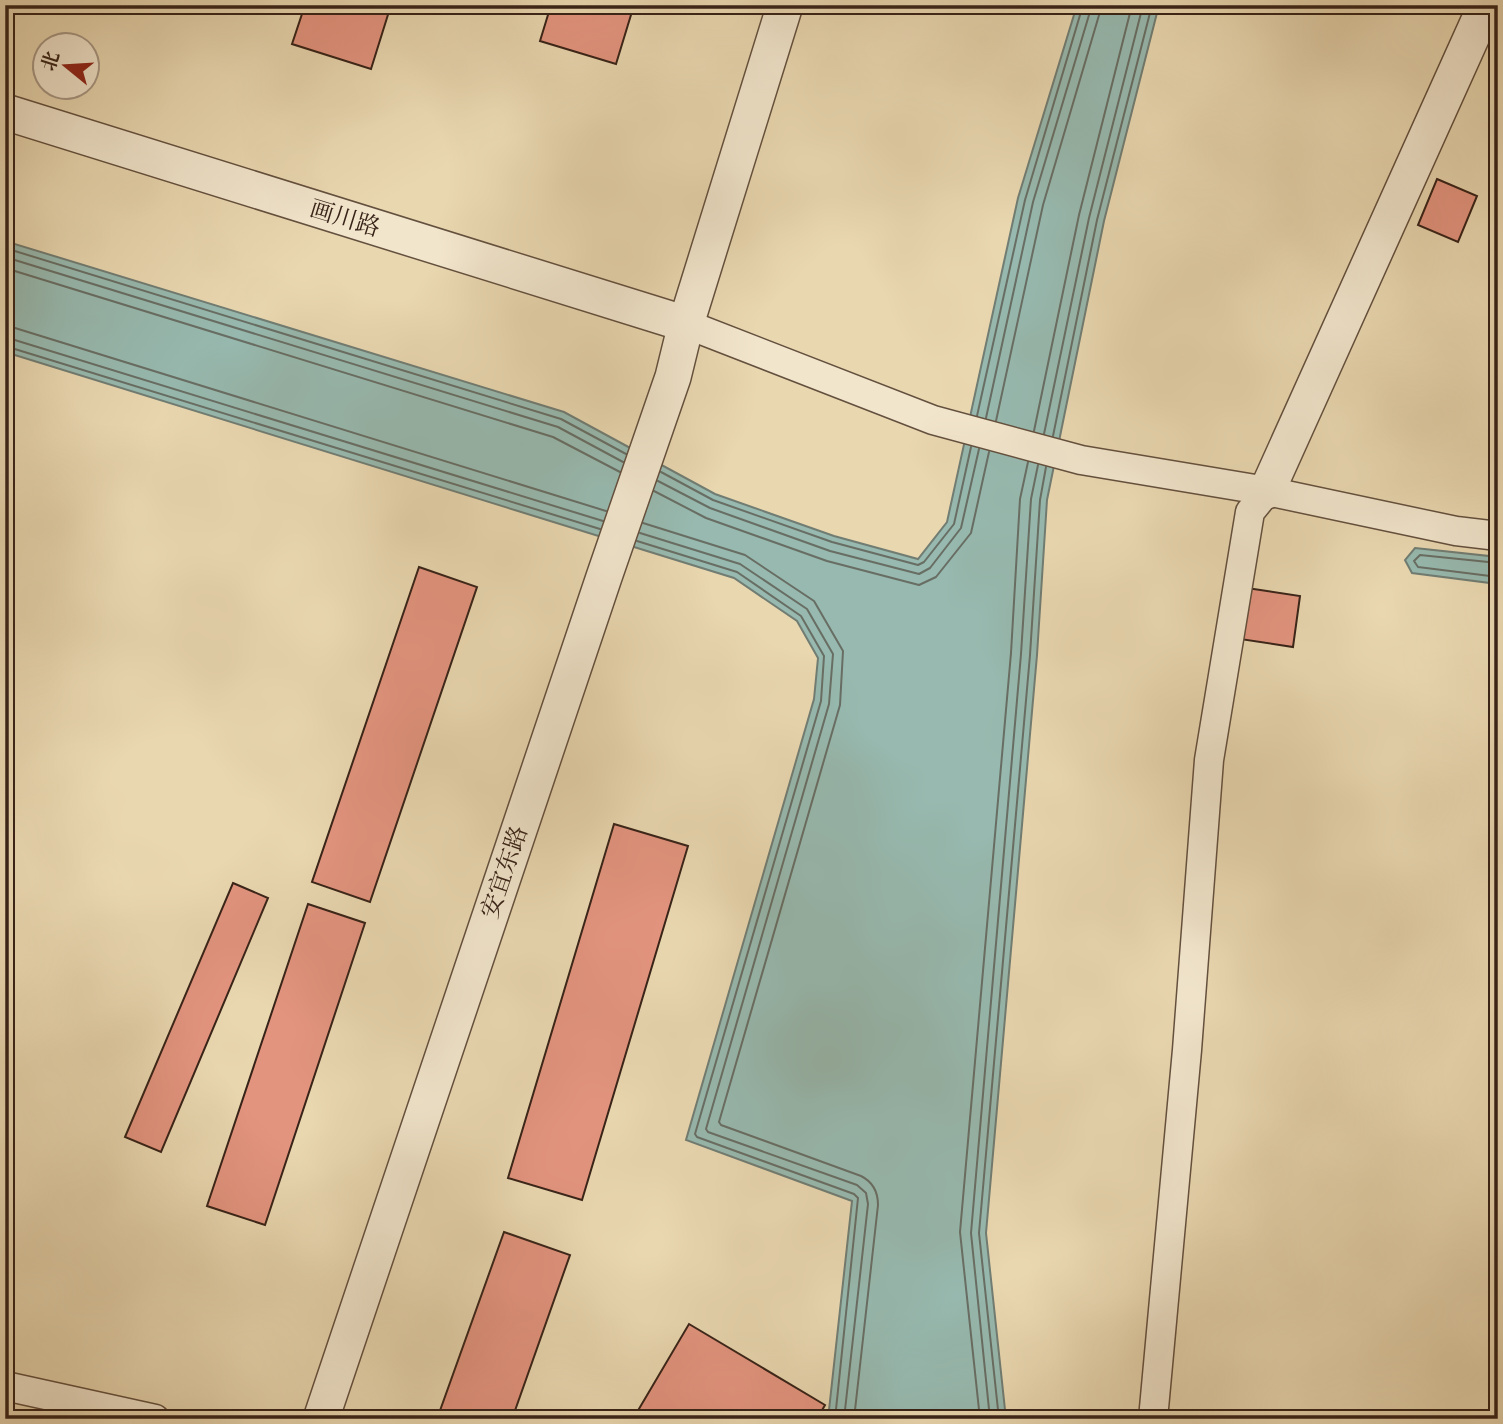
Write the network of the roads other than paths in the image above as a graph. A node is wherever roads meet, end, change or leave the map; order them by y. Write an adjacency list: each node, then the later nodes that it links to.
1 (785, 5): 4 (street, 安宜东路)
2 (1486, 5): 5 (street)
3 (5, 112): 4 (street, 画川路)
4 (686, 324): 5 (street); 9 (street, 安宜东路)
5 (1267, 491): 6 (street); 10 (street)
6 (1498, 536)
7 (5, 1386): 8 (street)
8 (155, 1419)
9 (321, 1419)
10 (1153, 1419)

